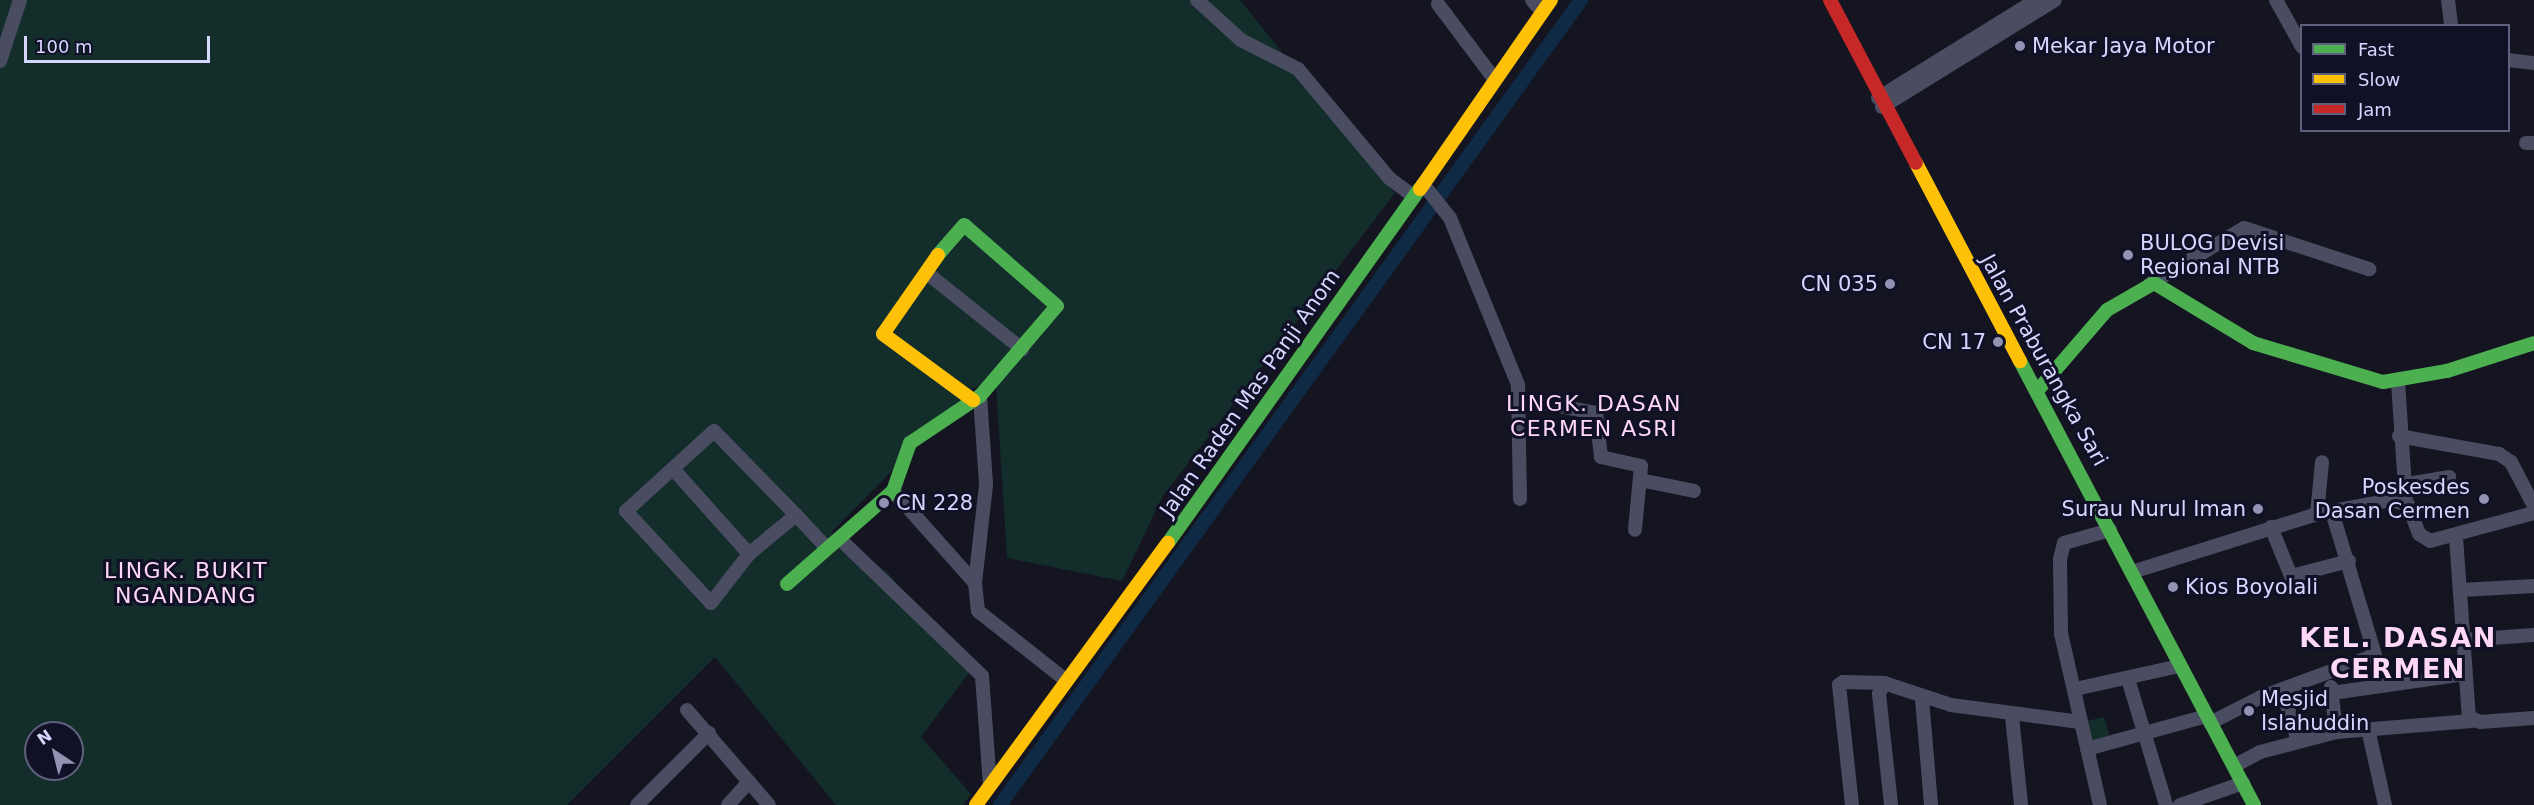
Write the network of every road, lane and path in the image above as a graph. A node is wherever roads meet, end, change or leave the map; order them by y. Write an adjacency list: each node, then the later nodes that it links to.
1 (20, 0): 16 (street)
2 (1197, 0): 21 (street)
3 (1532, 0): 12 (street)
4 (1551, 0): 12 (street, Jalan Raden Mas Panji Anom)
5 (1830, 0): 19 (street, Jalan Praburangka Sari)
6 (2036, 0): 19 (street)
7 (2055, 0): 19 (street)
8 (2276, 0): 9 (street); 14 (street)
9 (2283, 0)
10 (2451, 0): 13 (street)
11 (1438, 4): 18 (street)
12 (1542, 12): 18 (street, Jalan Raden Mas Panji Anom)
13 (2451, 24)
14 (2300, 45)
15 (2510, 60): 17 (street)
16 (0, 61)
17 (2534, 63)
18 (1495, 80): 20 (street, Jalan Raden Mas Panji Anom)
19 (1880, 102): 28 (street, Jalan Praburangka Sari)
20 (1433, 192): 21 (street, Jalan Raden Mas Panji Anom); 30 (street)
21 (1414, 197): 65 (street, Jalan Raden Mas Panji Anom)
22 (2369, 268): 24 (street)
23 (927, 273): 26 (street); 26 (street); 29 (street)
24 (2150, 284): 27 (street); 28 (street)
25 (2534, 343): 27 (street)
26 (1022, 349): 29 (street)
27 (2398, 382): 31 (street)
28 (2038, 390): 48 (street, Jalan Praburangka Sari)
29 (977, 398): 37 (street); 55 (street)
30 (1520, 399): 35 (street); 39 (street)
31 (2399, 436): 36 (street); 41 (street)
32 (2322, 462): 44 (street)
33 (674, 470): 45 (street); 52 (street); 52 (street)
34 (2449, 477): 36 (street)
35 (1640, 480): 38 (street); 47 (street)
36 (2402, 485): 40 (street)
37 (893, 490): 51 (street); 55 (street)
38 (1694, 490)
39 (1520, 499)
40 (2406, 503): 42 (street); 49 (street)
41 (2534, 506)
42 (2332, 512): 44 (street); 53 (street)
43 (2534, 513): 49 (street)
44 (2317, 514): 46 (street)
45 (796, 515): 51 (street); 52 (street)
46 (2271, 528): 53 (street); 54 (street)
47 (1635, 530)
48 (2110, 530): 54 (street, Jalan Praburangka Sari); 67 (street)
49 (2456, 537): 58 (street)
50 (845, 544): 86 (street)
51 (825, 546): 56 (street)
52 (749, 554)
53 (2349, 561): 62 (street)
54 (2132, 572): 61 (street, Jalan Praburangka Sari)
55 (975, 583): 65 (street)
56 (787, 584)
57 (2534, 586): 58 (street)
58 (2461, 590): 60 (street)
59 (2534, 635): 60 (street)
60 (2464, 640): 63 (street)
61 (2180, 666): 64 (street); 74 (street, Jalan Praburangka Sari)
62 (2328, 673): 68 (street); 69 (street)
63 (2465, 674): 69 (street); 75 (street)
64 (2128, 679): 67 (street); 78 (street)
65 (1067, 681): 86 (street, Jalan Raden Mas Panji Anom)
66 (1884, 683): 70 (street); 91 (street); 92 (street)
67 (2075, 689): 76 (street)
68 (2282, 689): 74 (street); 81 (street)
69 (2332, 693): 79 (street)
70 (1922, 699): 72 (street); 93 (street)
71 (687, 710): 80 (street)
72 (2012, 716): 76 (street); 94 (street)
73 (2534, 718): 75 (street)
74 (2208, 719): 78 (street); 83 (street, Jalan Praburangka Sari)
75 (2472, 721): 77 (street)
76 (2080, 722): 82 (street)
77 (2368, 729): 79 (street); 99 (street)
78 (2144, 732): 82 (street); 96 (street)
79 (2336, 732): 81 (street)
80 (709, 733): 84 (street); 87 (street)
81 (2298, 741): 83 (street)
82 (2087, 749): 95 (street)
83 (2234, 766): 85 (street, Jalan Praburangka Sari)
84 (749, 782): 88 (street); 89 (street)
85 (2243, 783): 97 (street); 98 (street, Jalan Praburangka Sari)
86 (990, 785): 90 (street, Jalan Raden Mas Panji Anom)
87 (637, 805)
88 (728, 805)
89 (769, 805)
90 (976, 805)
91 (1852, 805)
92 (1891, 805)
93 (1931, 805)
94 (2021, 805)
95 (2100, 805)
96 (2166, 805)
97 (2180, 805)
98 (2254, 805)
99 (2385, 805)

